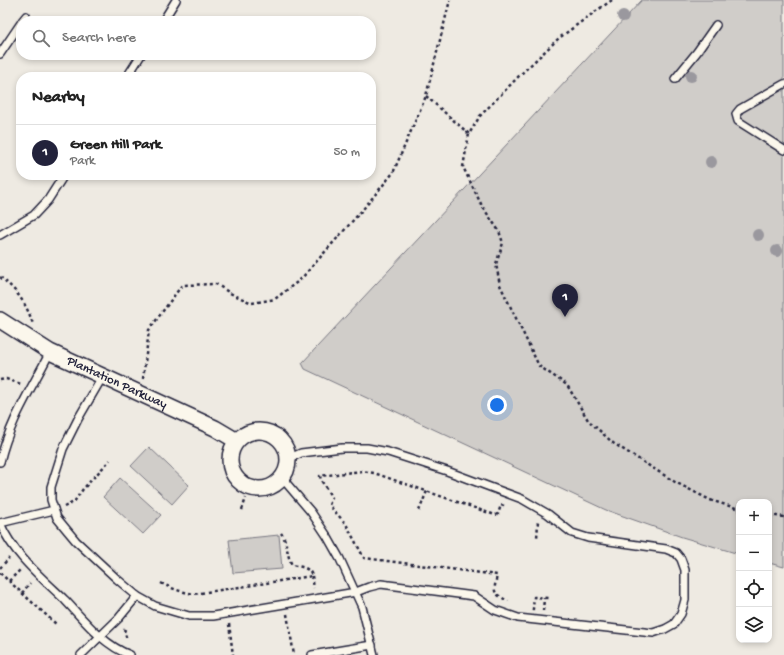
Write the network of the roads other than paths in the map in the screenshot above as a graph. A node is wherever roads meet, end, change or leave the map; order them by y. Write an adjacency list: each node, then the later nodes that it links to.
1 (176, 0): 2 (lane)
2 (166, 16)
3 (716, 25): 8 (lane)
4 (16, 30): 5 (lane)
5 (0, 54)
6 (138, 60): 7 (lane)
7 (130, 72)
8 (675, 79)
9 (784, 84): 10 (lane)
10 (784, 150)
11 (61, 180): 12 (lane)
12 (0, 235)
13 (0, 320): 14 (street, Plantation Parkway)
14 (50, 352): 15 (street, Plantation Parkway); 18 (lane)
15 (103, 376): 16 (street, Plantation Parkway); 20 (lane)
16 (237, 441): 17 (street); 19 (street)
17 (288, 459): 19 (street); 22 (lane)
18 (0, 462)
19 (282, 478): 22 (lane)
20 (54, 510): 21 (lane); 23 (lane)
21 (0, 523): 24 (lane)
22 (356, 592): 23 (lane); 25 (lane)
23 (138, 596): 24 (lane)
24 (100, 636): 26 (lane); 27 (lane)
25 (372, 645): 28 (lane); 29 (lane)
26 (81, 655)
27 (130, 655)
28 (312, 655)
29 (374, 655)

